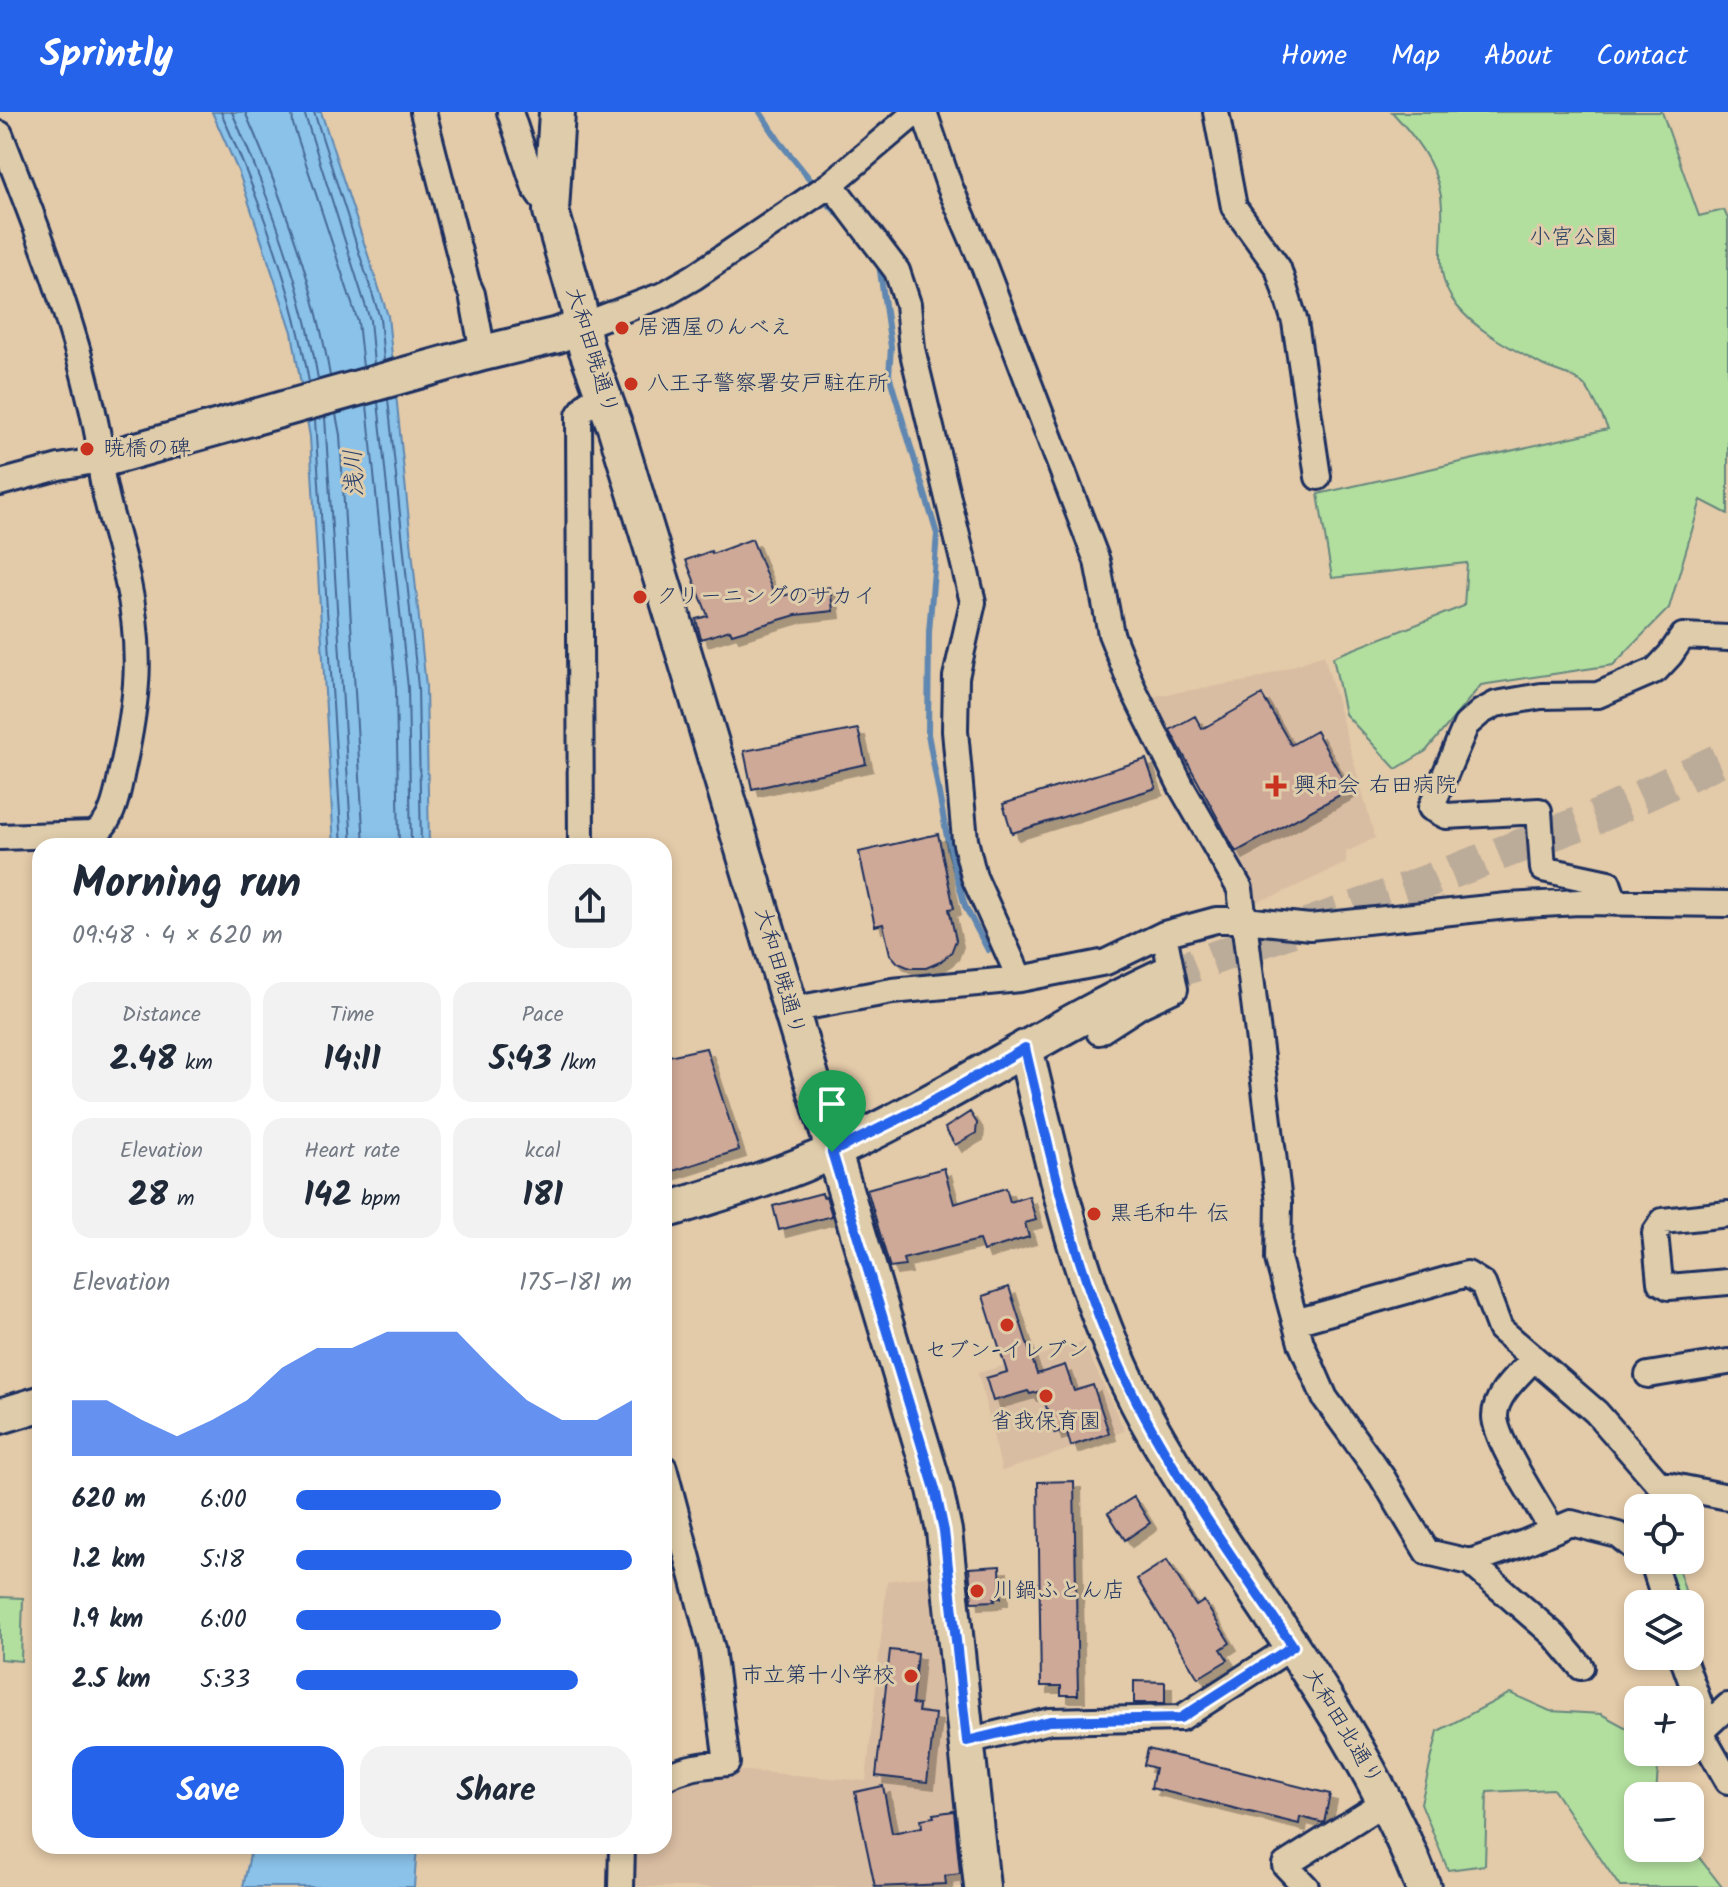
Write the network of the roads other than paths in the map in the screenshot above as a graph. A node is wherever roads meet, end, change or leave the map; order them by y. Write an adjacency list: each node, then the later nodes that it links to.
1 (423, 112): 11 (street)
2 (510, 112): 9 (street)
3 (557, 112): 9 (street, 大和田暁通り)
4 (916, 112): 8 (street)
5 (924, 112): 21 (street)
6 (1216, 112): 14 (street)
7 (0, 134): 13 (street)
8 (831, 184): 10 (street); 24 (street)
9 (551, 211): 10 (street, 大和田暁通り)
10 (581, 326): 11 (street); 12 (street, 大和田暁通り)
11 (476, 355): 13 (street)
12 (602, 398): 18 (street); 25 (street, 大和田暁通り)
13 (109, 458): 15 (street); 17 (street)
14 (1318, 477)
15 (0, 483)
16 (1728, 638): 19 (street)
17 (0, 837)
18 (581, 838)
19 (1615, 903): 20 (street); 21 (street)
20 (1728, 904)
21 (1245, 920): 22 (street); 32 (street)
22 (1164, 934): 24 (street); 26 (street)
23 (1163, 976): 27 (street)
24 (1020, 979): 25 (street)
25 (790, 1010): 28 (street, 大和田暁通り)
26 (1099, 1032)
27 (1025, 1048): 28 (street); 43 (street, 大和田北通り)
28 (832, 1152): 29 (street); 48 (street, 大和田暁通り)
29 (672, 1209)
30 (1728, 1214): 31 (street)
31 (1728, 1282)
32 (1295, 1322): 33 (street); 42 (street)
33 (1533, 1359): 38 (street); 40 (street)
34 (1728, 1362): 35 (street)
35 (1648, 1375)
36 (32, 1406): 37 (street)
37 (0, 1416)
38 (1728, 1497)
39 (672, 1498): 49 (street)
40 (1552, 1530): 41 (street); 42 (street)
41 (1624, 1540)
42 (1470, 1562): 44 (street)
43 (1293, 1646): 48 (street); 51 (street, 大和田北通り)
44 (1581, 1667)
45 (1687, 1670): 47 (street)
46 (1728, 1706): 47 (street)
47 (1707, 1725): 50 (street)
48 (967, 1741): 54 (street, 大和田暁通り)
49 (672, 1774)
50 (1728, 1781)
51 (1386, 1801): 55 (street); 56 (street, 大和田北通り)
52 (622, 1854): 53 (street)
53 (621, 1887)
54 (982, 1887)
55 (1306, 1887)
56 (1423, 1887)

